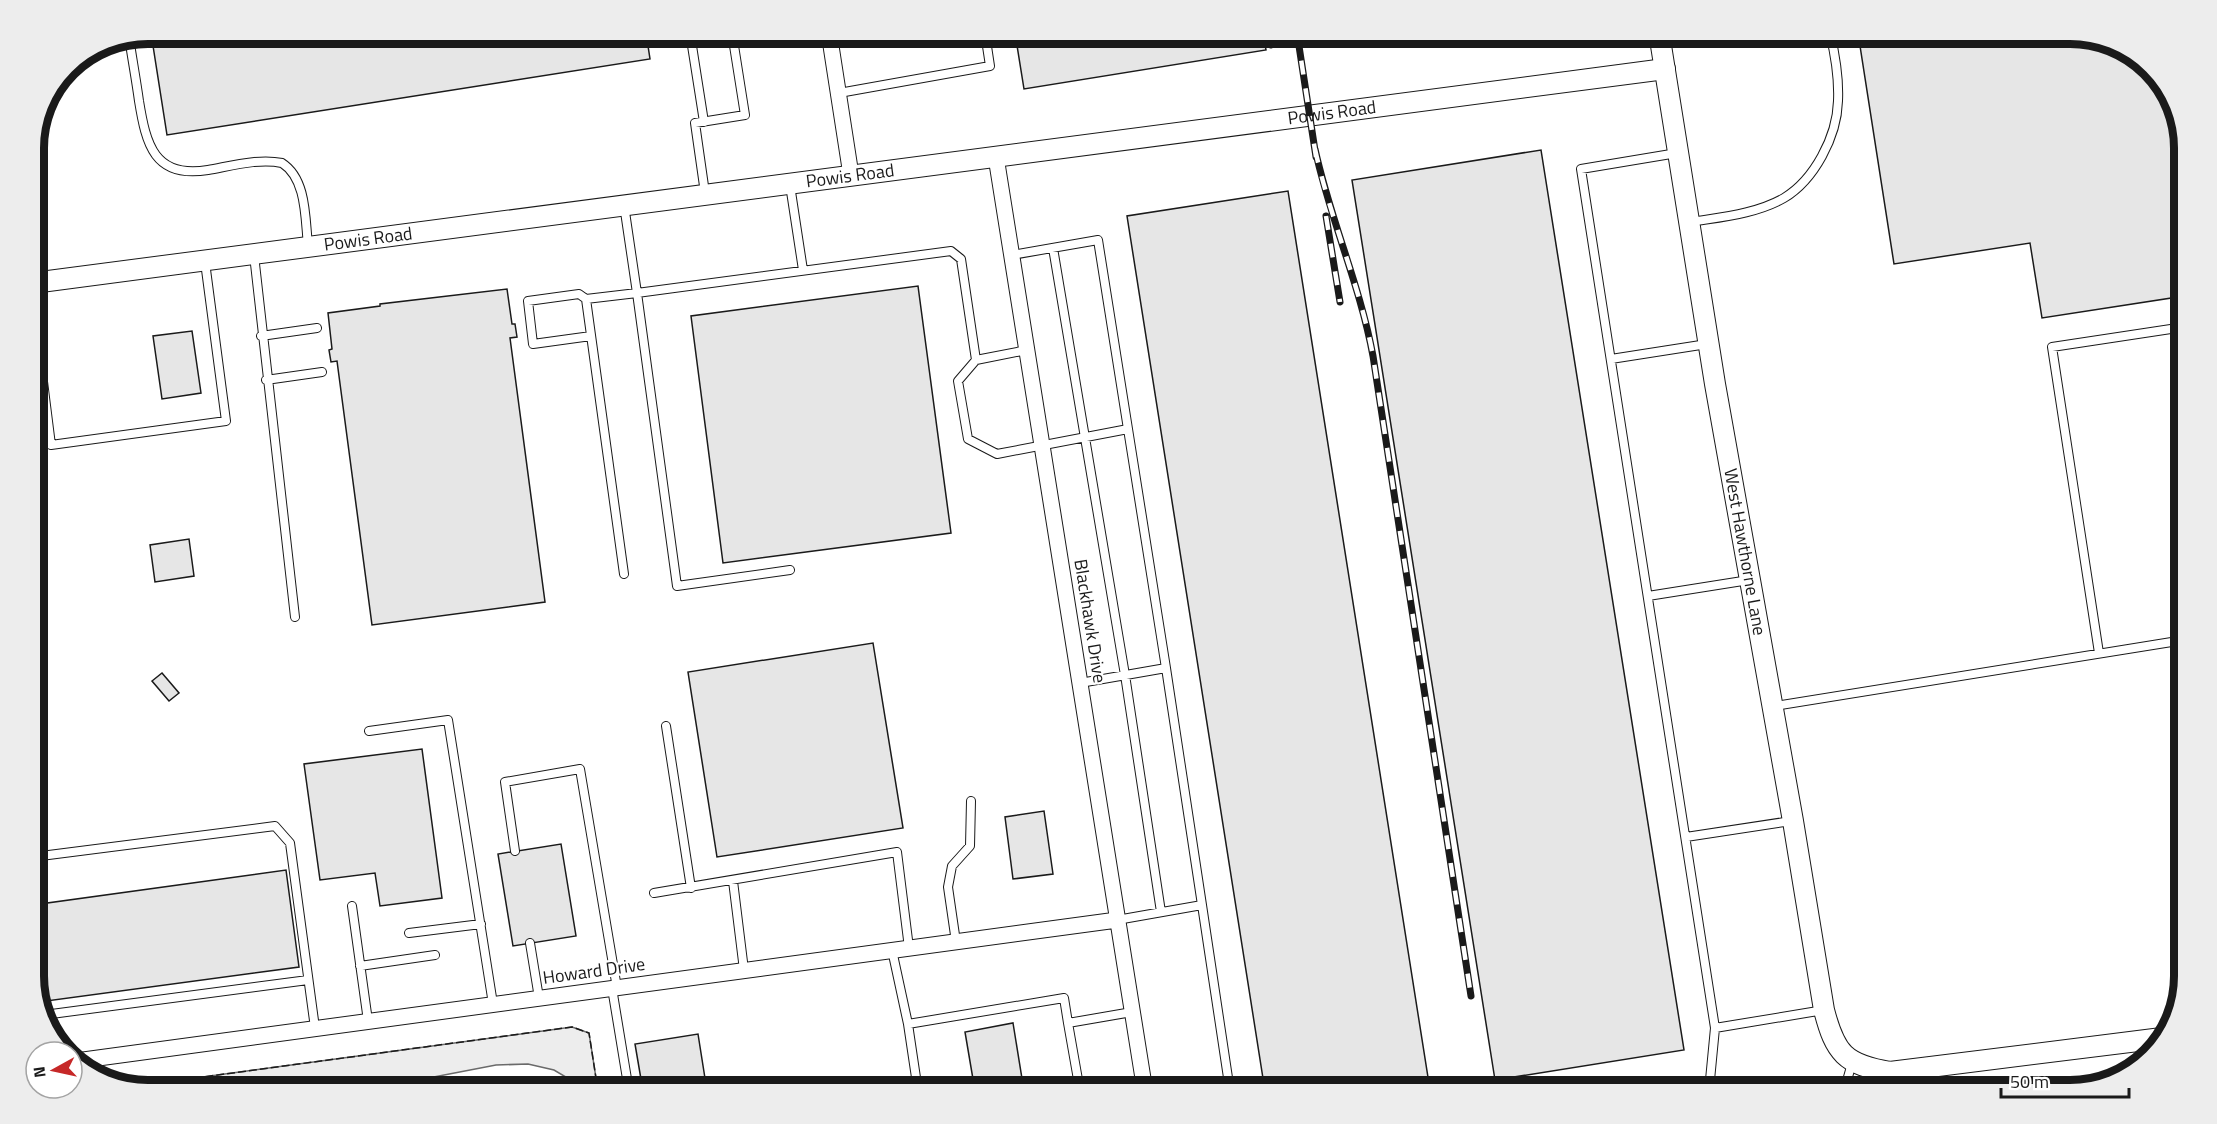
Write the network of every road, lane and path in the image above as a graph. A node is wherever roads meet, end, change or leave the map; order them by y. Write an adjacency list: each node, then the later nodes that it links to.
1 (692, 44): 10 (lane)
2 (734, 44): 10 (lane)
3 (831, 44): 9 (street)
4 (987, 44): 9 (lane)
5 (1661, 44): 8 (street, West Hawthorne Lane)
6 (1831, 44): 17 (lane)
7 (130, 45): 18 (lane)
8 (1665, 69): 11 (street, West Hawthorne Lane); 12 (street, Powis Road)
9 (839, 93): 13 (street)
10 (704, 122): 15 (lane)
11 (1678, 153): 17 (street, West Hawthorne Lane); 33 (lane)
12 (996, 157): 13 (street, Powis Road); 21 (street, Blackhawk Drive)
13 (851, 175): 14 (street, Powis Road)
14 (789, 183): 15 (street, Powis Road); 23 (lane)
15 (705, 194): 16 (street, Powis Road)
16 (624, 205): 18 (street, Powis Road); 25 (lane)
17 (1689, 222): 31 (street, West Hawthorne Lane)
18 (308, 246): 20 (street, Powis Road)
19 (1053, 248): 21 (lane); 38 (lane); 39 (lane)
20 (254, 254): 22 (street, Powis Road); 29 (lane)
21 (1012, 255): 32 (street, Blackhawk Drive)
22 (205, 260): 24 (street, Powis Road); 37 (lane)
23 (802, 270): 25 (lane); 34 (lane)
24 (44, 282)
25 (637, 292): 26 (lane); 41 (lane)
26 (586, 299): 30 (lane); 30 (lane)
27 (317, 328): 29 (lane)
28 (2173, 329): 47 (lane)
29 (261, 336): 36 (lane)
30 (591, 336): 42 (lane)
31 (1708, 344): 33 (lane); 43 (street, West Hawthorne Lane)
32 (1027, 351): 34 (lane); 40 (street, Blackhawk Drive)
33 (1611, 359): 44 (lane)
34 (976, 360): 40 (lane)
35 (322, 372): 36 (lane)
36 (266, 381): 45 (lane)
37 (44, 389)
38 (1128, 429): 39 (lane); 48 (lane)
39 (1085, 437): 40 (lane); 49 (lane)
40 (1042, 445): 50 (street, Blackhawk Drive)
41 (790, 570)
42 (624, 574)
43 (1750, 580): 44 (lane); 51 (street, West Hawthorne Lane)
44 (1648, 596): 56 (lane)
45 (295, 617)
46 (2174, 642): 47 (lane)
47 (2098, 654): 51 (lane)
48 (1166, 668): 49 (lane); 62 (lane)
49 (1125, 675): 50 (lane); 64 (lane)
50 (1080, 683): 65 (street, Blackhawk Drive)
51 (1773, 706): 55 (street, West Hawthorne Lane)
52 (666, 726): 60 (lane)
53 (369, 731): 66 (lane)
54 (971, 801): 68 (lane)
55 (1793, 820): 56 (lane); 79 (street, West Hawthorne Lane)
56 (1686, 837): 85 (lane)
57 (516, 851): 76 (lane)
58 (44, 856): 75 (lane)
59 (733, 882): 60 (lane); 70 (lane); 74 (lane)
60 (691, 888): 61 (lane)
61 (654, 893)
62 (1202, 905): 64 (lane); 94 (lane)
63 (352, 906): 73 (lane)
64 (1161, 912): 65 (lane)
65 (1118, 920): 68 (street, Howard Drive); 80 (street, Blackhawk Drive)
66 (481, 924): 67 (lane); 78 (lane)
67 (409, 933)
68 (956, 942): 70 (street, Howard Drive)
69 (530, 943): 77 (lane)
70 (909, 948): 71 (street, Howard Drive)
71 (892, 950): 74 (street, Howard Drive); 84 (lane)
72 (435, 955): 73 (lane)
73 (360, 966): 82 (lane)
74 (744, 970): 76 (street, Howard Drive)
75 (308, 980): 81 (lane); 86 (lane)
76 (614, 988): 77 (street, Howard Drive); 90 (lane)
77 (539, 998): 78 (street, Howard Drive)
78 (493, 1004): 82 (street, Howard Drive)
79 (1824, 1010): 85 (lane); 89 (street, West Hawthorne Lane)
80 (1132, 1012): 83 (lane); 93 (street, Blackhawk Drive)
81 (51, 1014)
82 (368, 1021): 86 (street, Howard Drive)
83 (1068, 1023): 84 (lane); 92 (lane)
84 (908, 1024): 91 (lane)
85 (1715, 1028): 95 (lane)
86 (315, 1029): 88 (street, Howard Drive)
87 (2152, 1039): 89 (street)
88 (86, 1060)
89 (1852, 1063): 96 (lane)
90 (627, 1080)
91 (916, 1080)
92 (1078, 1080)
93 (1143, 1080)
94 (1228, 1080)
95 (1710, 1080)
96 (1847, 1080)

